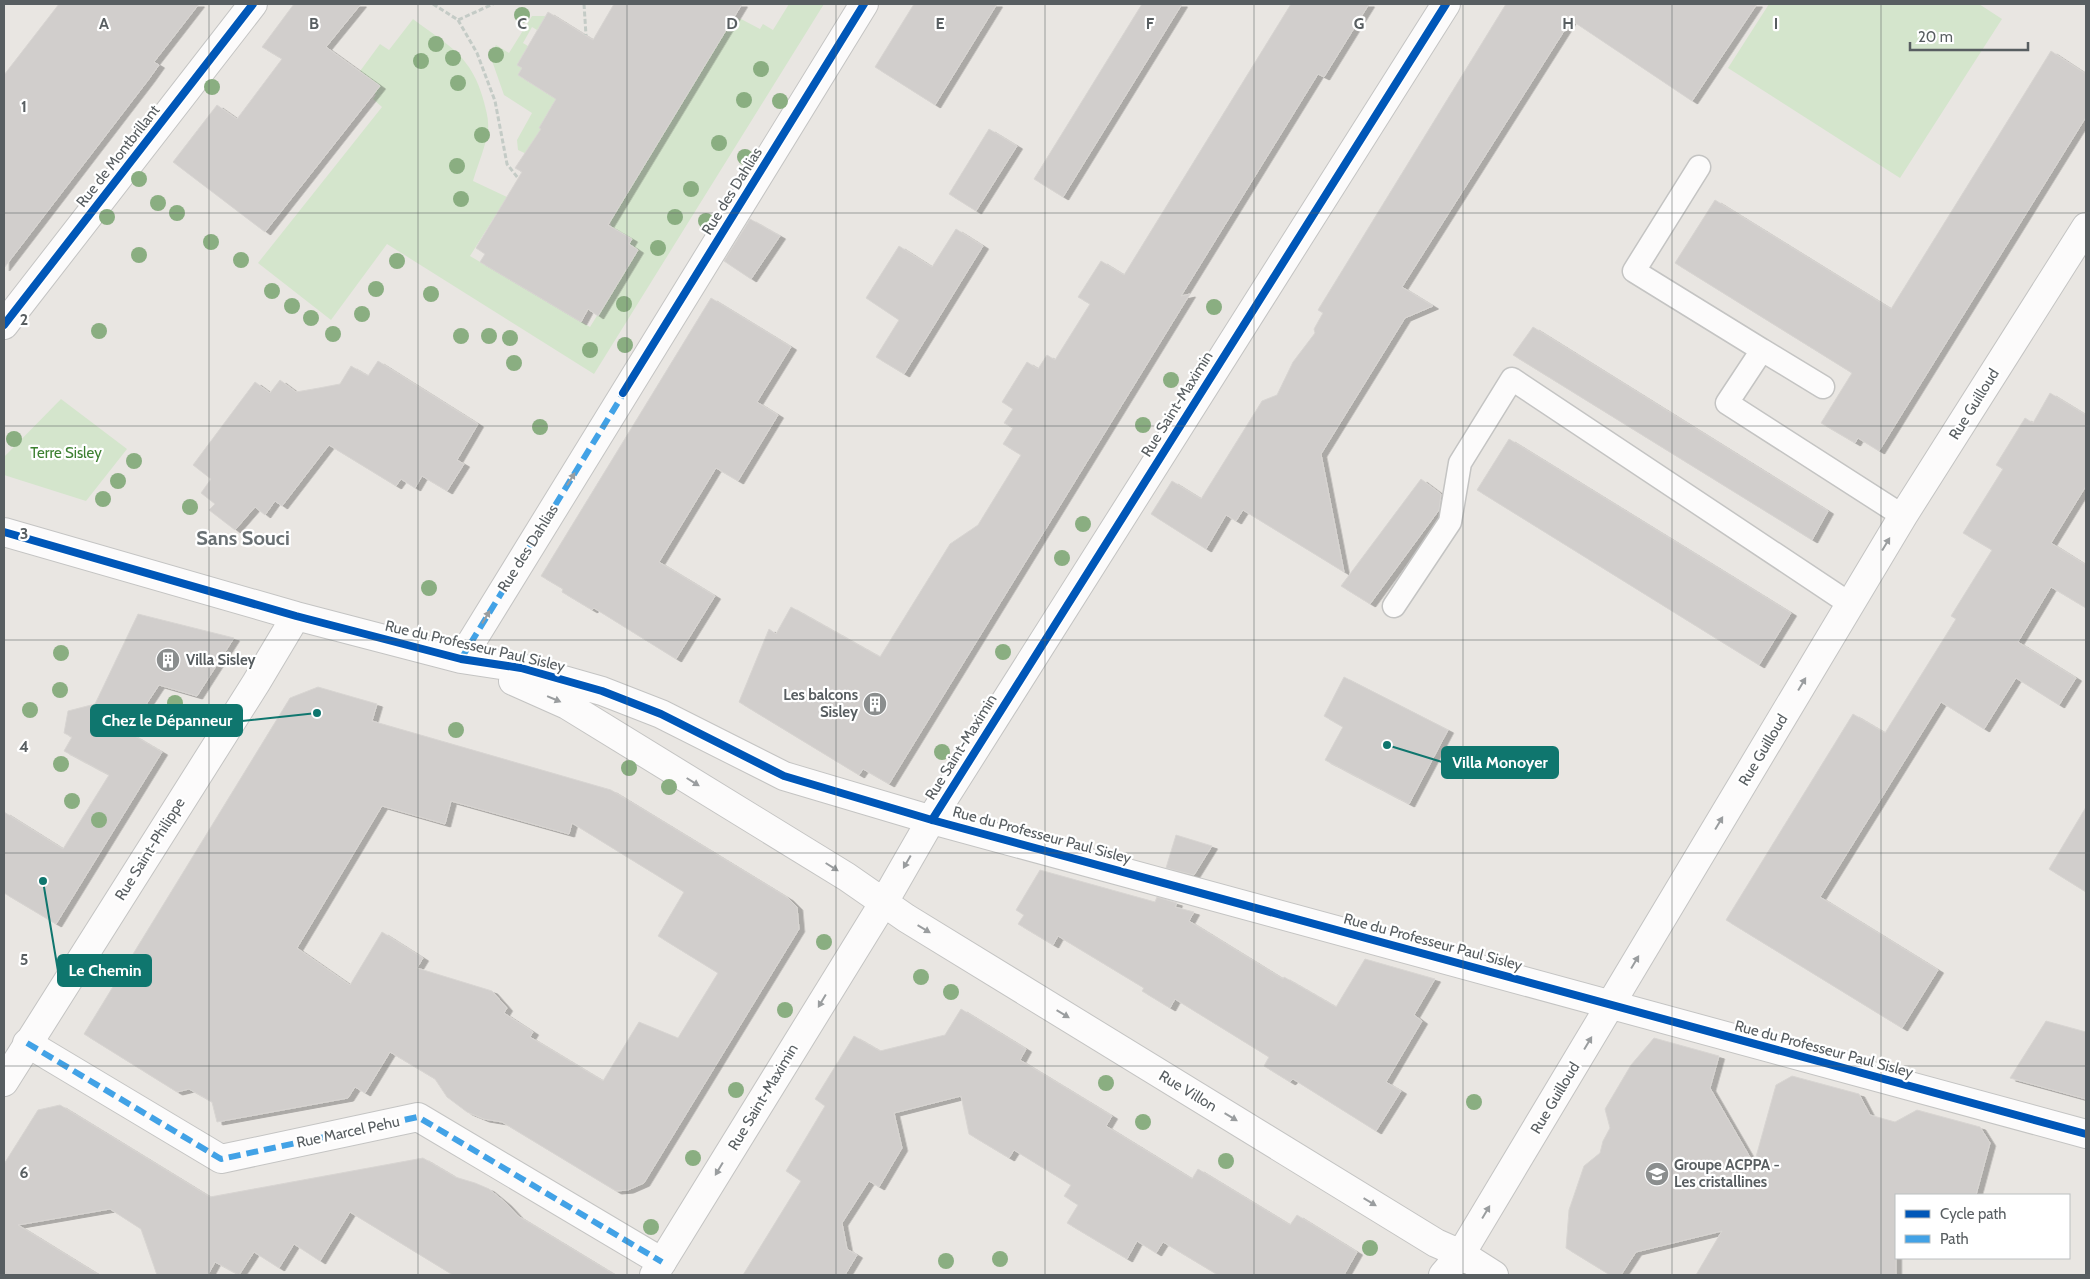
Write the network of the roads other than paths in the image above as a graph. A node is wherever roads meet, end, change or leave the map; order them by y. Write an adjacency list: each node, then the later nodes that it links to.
1 (253, 4): 6 (street, Rue de Montbrillant)
2 (864, 4): 14 (street, Rue des Dahlias, one-way to 2)
3 (1446, 4): 15 (street, Rue Saint-Maximin)
4 (1699, 167): 7 (lane)
5 (2086, 227): 9 (street, Rue Guilloud)
6 (4, 325)
7 (1762, 350): 8 (lane); 9 (lane)
8 (1823, 387)
9 (1903, 516): 11 (street, Rue Guilloud, one-way to 9)
10 (4, 532): 13 (street, Rue du Professeur Paul Sisley)
11 (1850, 604): 12 (lane); 17 (street, Rue Guilloud, one-way to 11)
12 (1394, 606)
13 (296, 616): 14 (street, Rue du Professeur Paul Sisley); 18 (street, Rue Saint-Philippe)
14 (461, 659): 15 (street, Rue du Professeur Paul Sisley); 16 (street, Rue du Professeur Paul Sisley, one-way to 16)
15 (932, 820): 16 (street, Rue Saint-Maximin, one-way to 16); 17 (street, Rue du Professeur Paul Sisley)
16 (884, 902): 21 (street, Rue Villon, one-way to 21); 22 (street, Rue Saint-Maximin, one-way to 22)
17 (1610, 1004): 20 (street, Rue du Professeur Paul Sisley); 21 (street, Rue Guilloud, one-way to 17)
18 (27, 1043): 19 (street, Rue Saint-Philippe); 22 (street, Rue Marcel Pehu)
19 (4, 1082)
20 (2086, 1134)
21 (1461, 1254): 23 (street, Rue Guilloud); 24 (street, Rue Villon)
22 (658, 1269)
23 (1443, 1275)
24 (1494, 1275)

